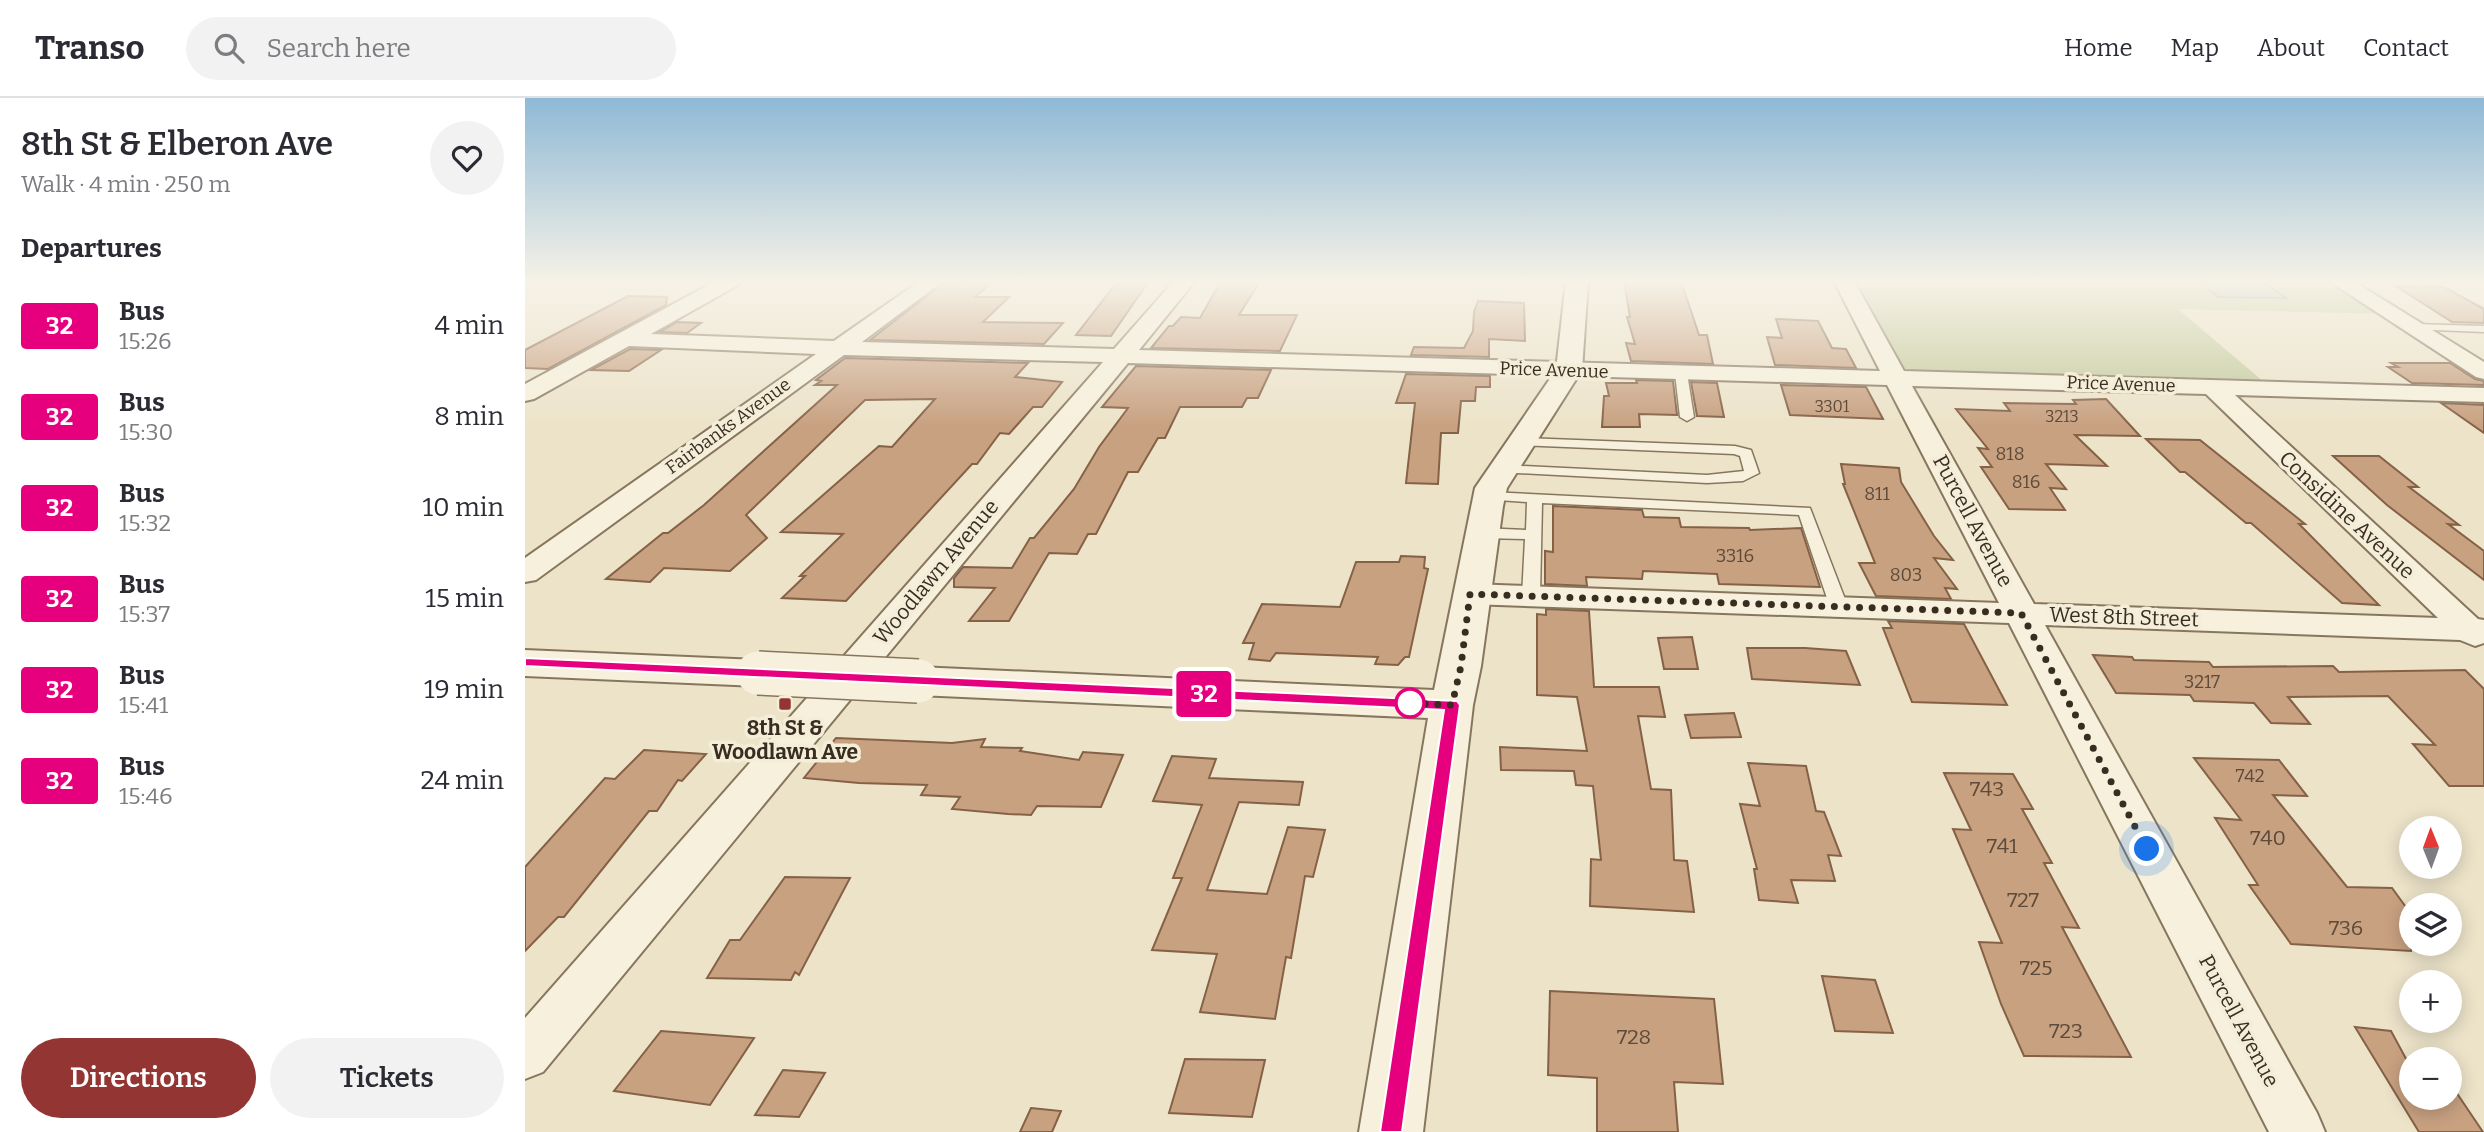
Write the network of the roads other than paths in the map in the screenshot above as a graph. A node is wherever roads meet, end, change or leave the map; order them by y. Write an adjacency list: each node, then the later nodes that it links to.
1 (642, 329): 7 (street)
2 (862, 329): 8 (street, Fairbanks Avenue)
3 (1144, 329): 9 (street, Woodlawn Avenue)
4 (1573, 329): 10 (street)
5 (1870, 329): 13 (street, Purcell Avenue)
6 (2417, 329): 11 (street)
7 (624, 339): 8 (street, Price Avenue); 15 (street)
8 (835, 348): 9 (street, Price Avenue); 23 (street, Fairbanks Avenue)
9 (1120, 357): 10 (street, Price Avenue); 31 (street, Woodlawn Avenue)
10 (1569, 370): 12 (street, Price Avenue); 18 (street)
11 (2484, 372)
12 (1681, 373): 13 (street, Price Avenue); 17 (lane)
13 (1897, 378): 14 (street, Price Avenue); 27 (street, Purcell Avenue)
14 (2211, 386): 16 (street, Price Avenue); 28 (street, Considine Avenue)
15 (525, 394)
16 (2484, 395)
17 (1687, 417)
18 (1521, 442): 19 (street); 19 (lane)
19 (1496, 482): 20 (lane); 21 (street)
20 (1535, 498): 22 (lane); 26 (lane)
21 (1481, 533): 22 (lane); 24 (street)
22 (1532, 535): 25 (lane)
23 (525, 573)
24 (1470, 594): 25 (street, West 8th Street); 30 (street)
25 (1531, 596): 26 (street, West 8th Street)
26 (1839, 607): 27 (street, West 8th Street)
27 (2021, 613): 28 (street, West 8th Street); 33 (street, Purcell Avenue)
28 (2479, 634)
29 (527, 663): 30 (street, bridge)
30 (1452, 705): 32 (street)
31 (525, 1055)
32 (1391, 1132)
33 (2298, 1132)

